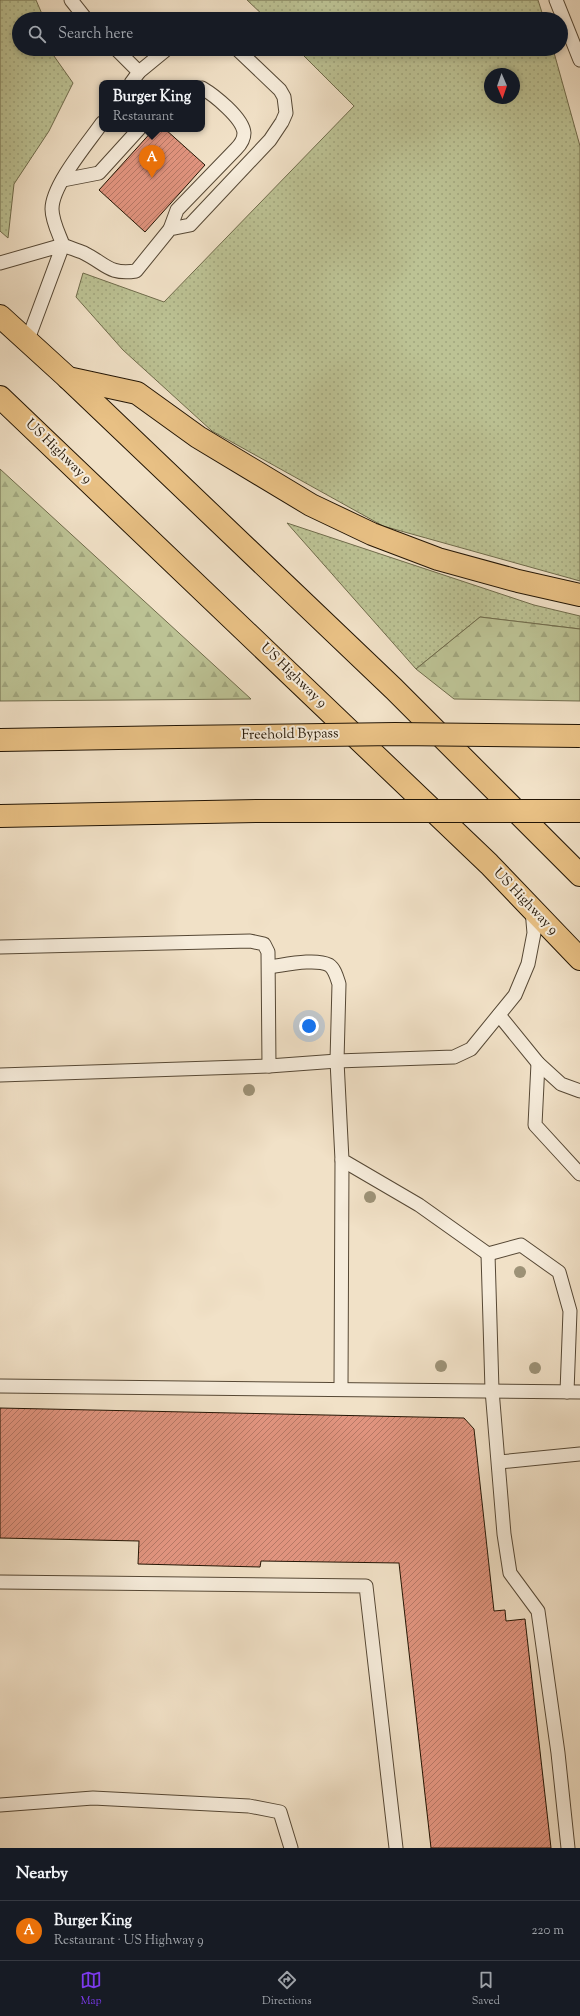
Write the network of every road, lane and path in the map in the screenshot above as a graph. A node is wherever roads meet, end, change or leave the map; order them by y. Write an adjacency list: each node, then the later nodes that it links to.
1 (71, 0): 3 (lane)
2 (556, 0): 4 (lane)
3 (80, 12)
4 (561, 12)
5 (568, 29): 9 (lane)
6 (123, 56): 10 (lane)
7 (158, 56): 10 (lane)
8 (244, 56): 16 (lane)
9 (579, 56)
10 (139, 72): 11 (lane)
11 (133, 80)
12 (205, 90): 16 (lane)
13 (99, 128): 15 (lane)
14 (136, 132): 15 (lane)
15 (63, 180): 17 (lane)
16 (170, 229): 17 (lane)
17 (63, 245): 18 (lane); 20 (lane)
18 (0, 263)
19 (0, 316): 20 (highway)
20 (27, 342): 21 (highway)
21 (68, 378): 23 (highway); 28 (highway)
22 (0, 397): 29 (highway, US Highway 9)
23 (580, 595)
24 (580, 736): 25 (highway, Freehold Bypass, bridge)
25 (0, 740)
26 (580, 811): 27 (highway, bridge)
27 (0, 816)
28 (580, 875)
29 (532, 910): 31 (highway, US Highway 9); 33 (lane)
30 (0, 947): 32 (lane)
31 (580, 959)
32 (269, 966): 34 (lane); 36 (lane)
33 (499, 1015): 34 (lane); 35 (lane)
34 (337, 1061): 36 (lane); 39 (lane)
35 (538, 1062): 38 (lane); 40 (lane)
36 (269, 1066): 37 (lane)
37 (0, 1075)
38 (580, 1091)
39 (342, 1160): 41 (lane); 43 (lane)
40 (580, 1174)
41 (488, 1254): 44 (lane); 45 (lane)
42 (0, 1386): 43 (lane)
43 (341, 1389): 44 (lane)
44 (492, 1390): 45 (lane); 47 (lane)
45 (574, 1392)
46 (580, 1454): 47 (lane)
47 (499, 1462): 52 (lane)
48 (0, 1582): 51 (lane)
49 (0, 1805): 50 (lane)
50 (291, 1848)
51 (396, 1848)
52 (568, 1848)

